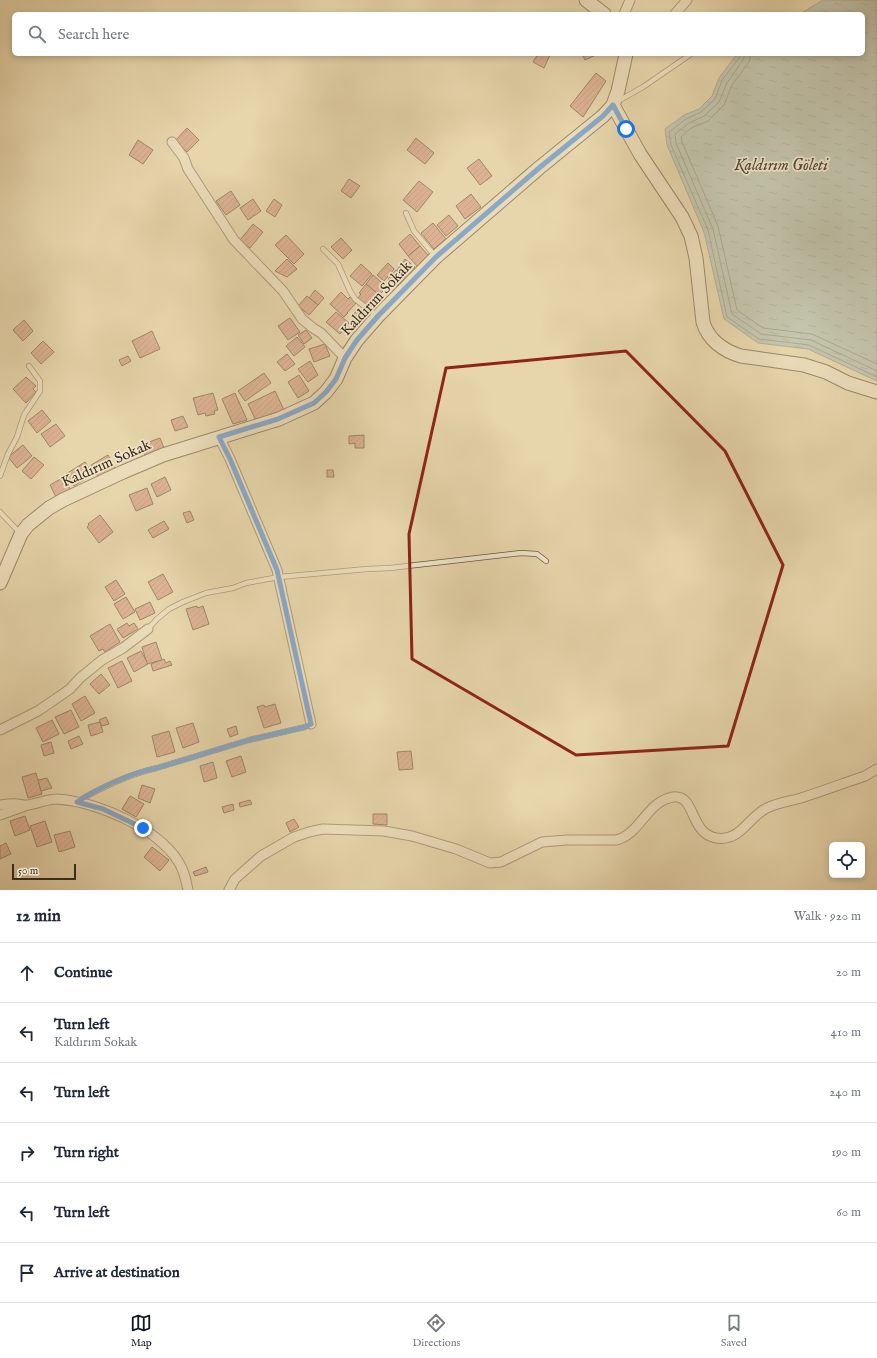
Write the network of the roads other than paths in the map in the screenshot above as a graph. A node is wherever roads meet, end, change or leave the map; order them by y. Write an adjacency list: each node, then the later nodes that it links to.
1 (586, 0): 4 (street)
2 (630, 0): 5 (street)
3 (687, 0): 6 (street)
4 (601, 12)
5 (625, 12)
6 (677, 12)
7 (626, 56): 9 (street, Kaldırım Sokak)
8 (687, 56): 9 (lane)
9 (613, 105): 13 (street, Kaldırım Sokak); 17 (street)
10 (172, 142): 15 (street)
11 (406, 213): 13 (lane)
12 (324, 249): 14 (lane)
13 (436, 257): 14 (street, Kaldırım Sokak)
14 (378, 316): 15 (street, Kaldırım Sokak)
15 (345, 358): 18 (street, Kaldırım Sokak)
16 (29, 366): 19 (lane)
17 (877, 392)
18 (219, 437): 21 (street, Kaldırım Sokak); 23 (street)
19 (0, 476)
20 (0, 512): 21 (lane)
21 (21, 534): 24 (street, Kaldırım Sokak)
22 (546, 561): 23 (lane)
23 (279, 577): 25 (lane); 26 (street)
24 (0, 583)
25 (148, 629): 27 (street)
26 (311, 724): 29 (lane)
27 (0, 730)
28 (877, 769): 34 (street)
29 (77, 802): 31 (street); 33 (street)
30 (0, 805): 31 (street)
31 (26, 806): 32 (street)
32 (0, 815)
33 (188, 890)
34 (229, 890)

